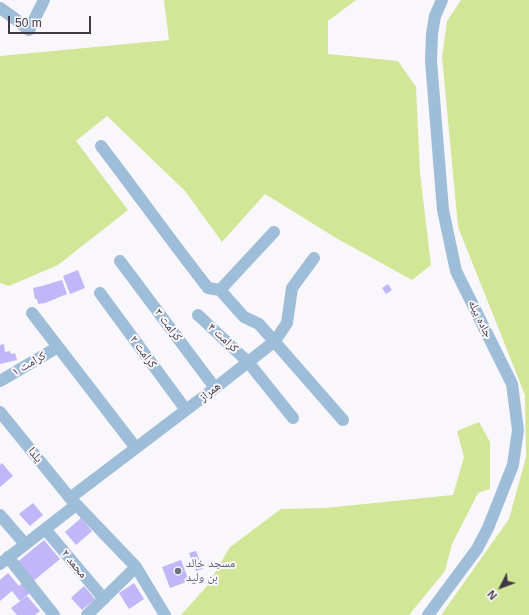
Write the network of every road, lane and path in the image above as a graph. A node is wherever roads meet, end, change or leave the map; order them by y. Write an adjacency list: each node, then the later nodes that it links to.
1 (44, 0): 3 (street)
2 (442, 0): 32 (street, جاده بیله)
3 (0, 8)
4 (101, 146): 8 (street)
5 (274, 232): 8 (street)
6 (314, 258): 12 (street, همراز)
7 (120, 261): 16 (street, کرامت ۳)
8 (220, 290): 12 (street)
9 (100, 293): 17 (street, کرامت ۲)
10 (32, 313): 13 (street)
11 (198, 315): 14 (street, کرامت ۴)
12 (274, 341): 14 (street, همراز); 20 (street)
13 (58, 347): 15 (street, کرامت ۱); 21 (street)
14 (248, 362): 16 (street, همراز); 18 (street, کرامت ۴)
15 (0, 380)
16 (215, 388): 17 (street, همراز)
17 (186, 410): 21 (street, همراز)
18 (293, 418)
19 (2, 420): 22 (street, یلدا)
20 (344, 420)
21 (136, 448): 22 (street, همراز)
22 (73, 502): 24 (street, همراز); 27 (street, یلدا)
23 (0, 515): 25 (street)
24 (45, 529): 25 (street, همراز); 28 (street, محمد ۲)
25 (25, 544): 26 (street, همراز)
26 (4, 560): 29 (street)
27 (136, 567): 28 (street); 31 (street, یلدا)
28 (104, 599): 30 (street)
29 (54, 615)
30 (87, 615)
31 (164, 615)
32 (428, 615)

